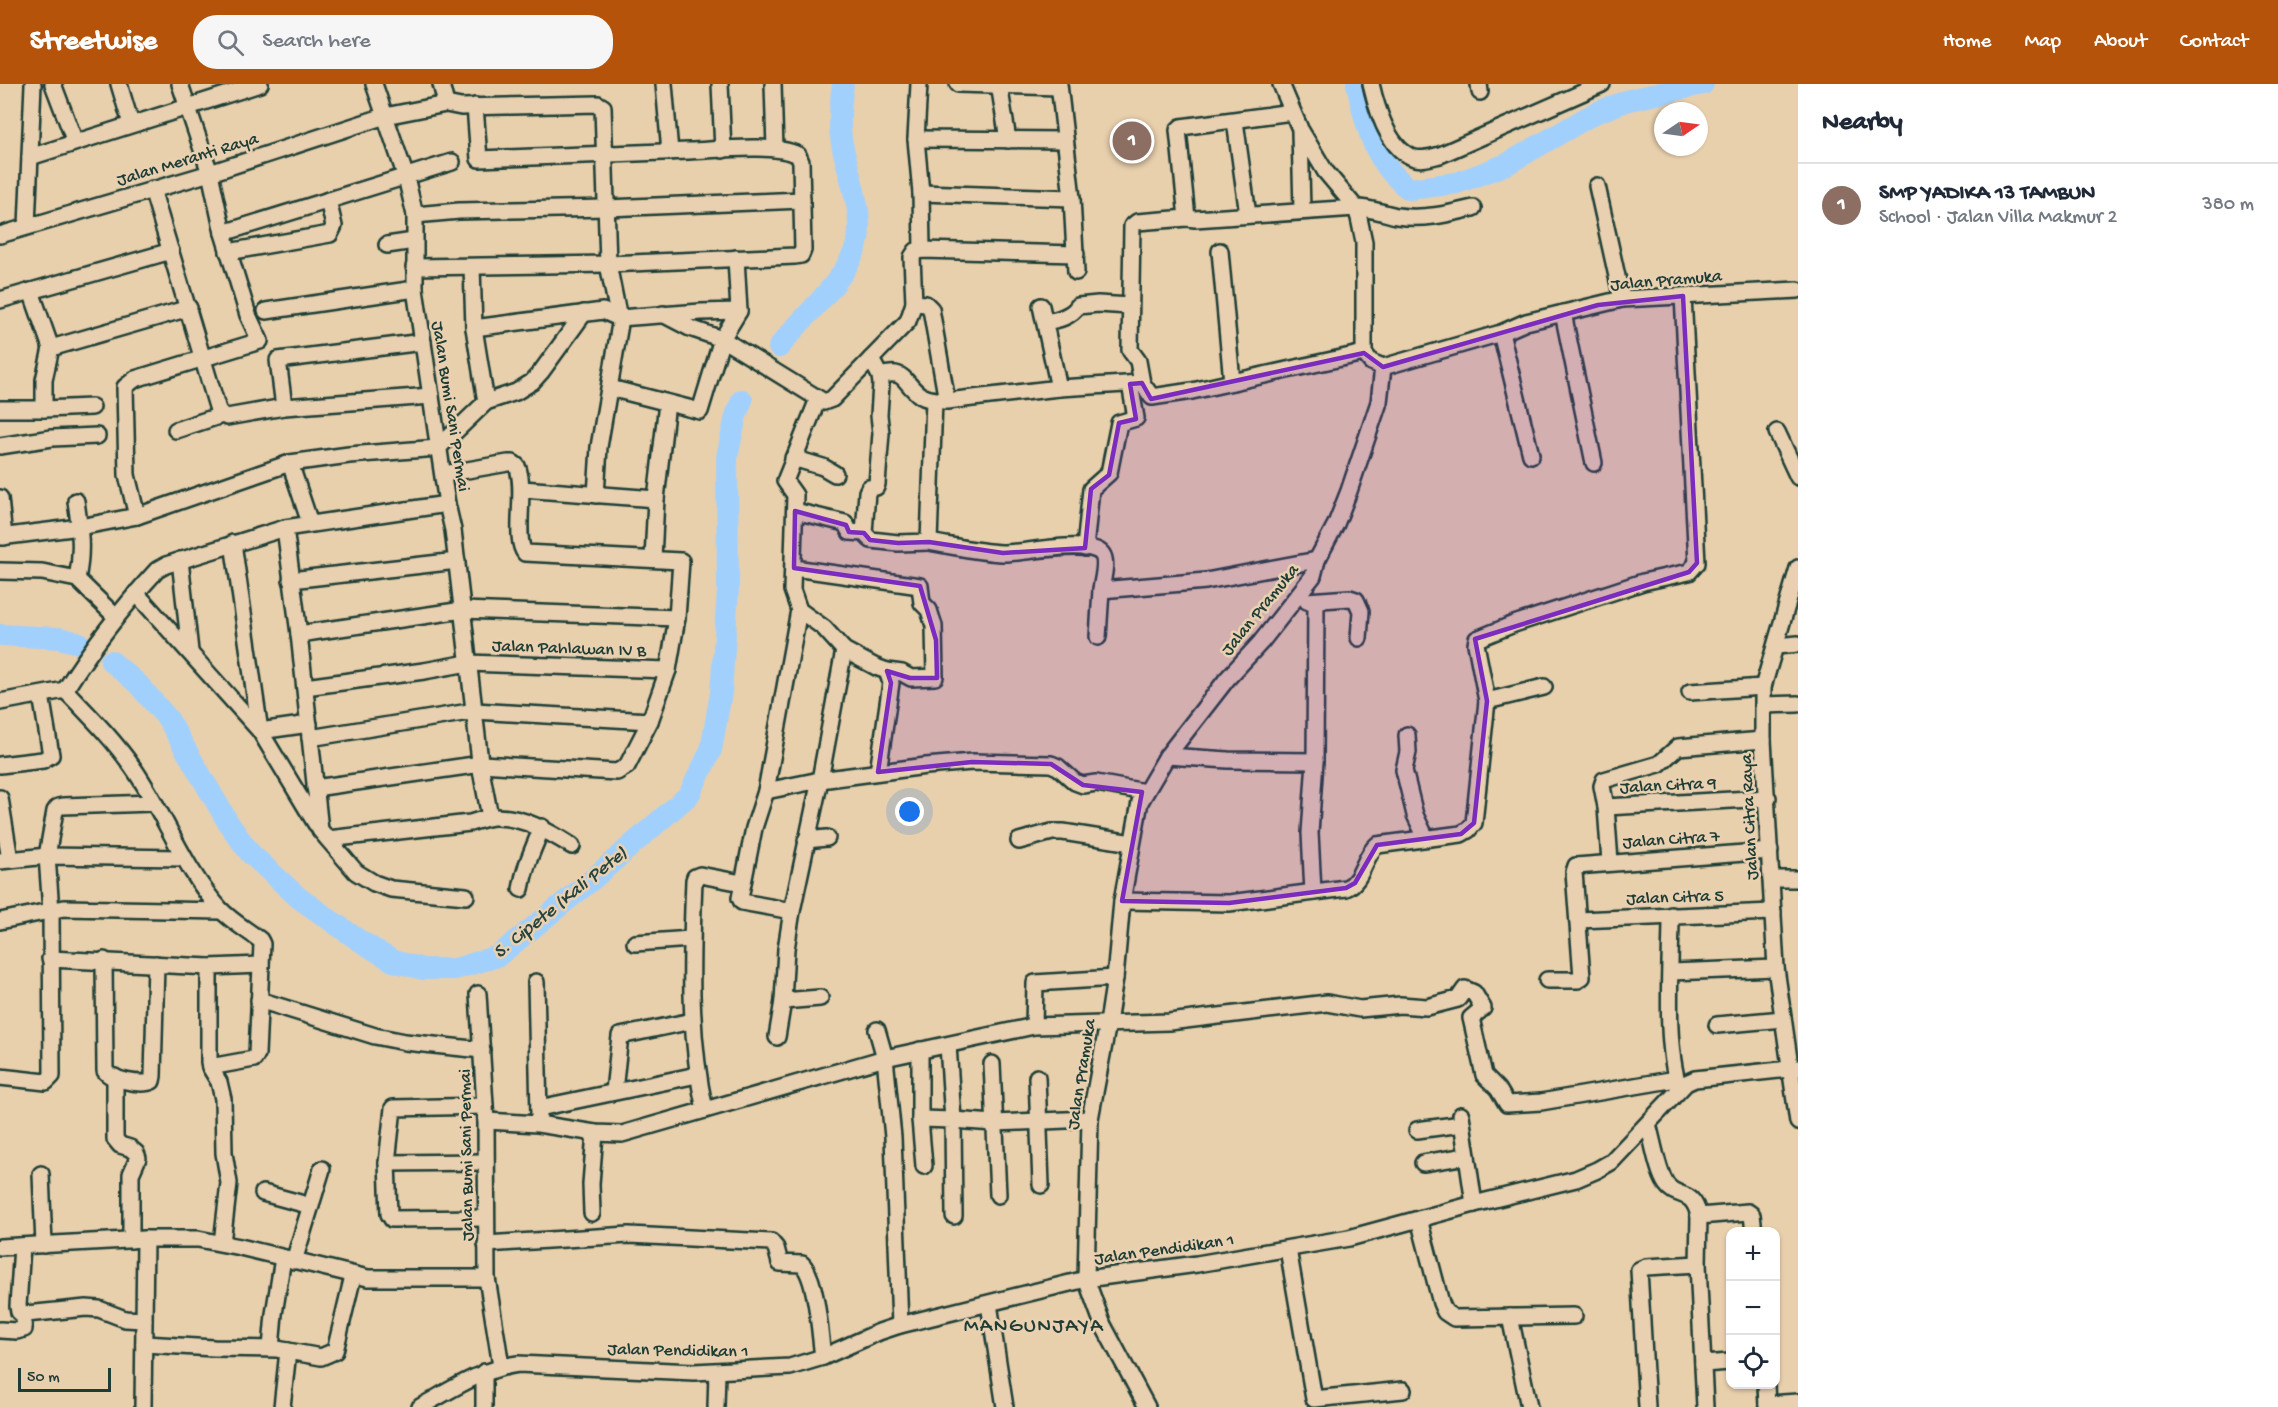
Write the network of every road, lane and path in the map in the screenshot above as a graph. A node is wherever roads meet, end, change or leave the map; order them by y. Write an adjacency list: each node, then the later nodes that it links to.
1 (33, 84): 35 (street)
2 (53, 84): 30 (street)
3 (119, 84): 25 (street)
4 (180, 84): 21 (street)
5 (260, 84): 17 (street)
6 (374, 84): 23 (street, Jalan Bumi Sani Permai)
7 (441, 84): 19 (street)
8 (664, 84): 33 (street)
9 (720, 84): 32 (street)
10 (774, 84): 31 (street)
11 (919, 84): 27 (street)
12 (958, 84): 16 (street)
13 (1281, 84): 22 (street)
14 (1371, 84): 15 (street)
15 (1602, 84)
16 (999, 85): 18 (street); 28 (street)
17 (244, 86): 21 (street)
18 (1059, 86): 29 (street)
19 (446, 104): 20 (street, Jalan Meranti Raya); 23 (street, Jalan Meranti Raya)
20 (475, 106): 34 (street, Jalan Meranti Raya); 34 (street)
21 (186, 107): 25 (street); 37 (street)
22 (1292, 112): 24 (street); 26 (street)
23 (385, 116): 37 (street, Jalan Meranti Raya); 38 (street, Jalan Bumi Sani Permai)
24 (1235, 121): 50 (street); 51 (street)
25 (131, 124): 30 (street)
26 (1300, 129): 46 (street); 48 (street)
27 (916, 139): 28 (street); 41 (street)
28 (1008, 140): 29 (street)
29 (1065, 140): 42 (street)
30 (75, 142): 35 (street)
31 (775, 149): 32 (street); 44 (street)
32 (723, 150): 33 (street)
33 (670, 152): 34 (street)
34 (605, 154): 45 (street)
35 (30, 157): 52 (street)
36 (452, 162): 38 (street)
37 (210, 173): 40 (street, Jalan Meranti Raya); 53 (street)
38 (406, 177): 43 (street); 49 (street, Jalan Bumi Sani Permai)
39 (1597, 186): 71 (street)
40 (152, 189): 52 (street, Jalan Meranti Raya); 58 (street)
41 (921, 193): 42 (street); 57 (street)
42 (1072, 198): 61 (street)
43 (328, 200): 53 (street); 60 (street)
44 (802, 200): 45 (street); 62 (street)
45 (607, 208): 49 (street); 63 (street)
46 (1356, 208): 47 (street); 48 (street); 89 (street)
47 (1473, 208)
48 (1302, 210): 50 (street)
49 (415, 215): 55 (street, Jalan Bumi Sani Permai)
50 (1248, 215): 51 (street)
51 (1187, 218): 75 (street)
52 (27, 226): 54 (street, Jalan Meranti Raya)
53 (223, 233): 60 (street)
54 (0, 235)
55 (414, 241): 56 (street); 64 (street, Jalan Bumi Sani Permai)
56 (387, 245)
57 (922, 250): 61 (street); 73 (street)
58 (171, 251): 69 (street); 76 (street)
59 (1221, 251): 94 (street)
60 (228, 252): 90 (street)
61 (1076, 254): 66 (street)
62 (736, 258): 63 (street); 78 (street)
63 (608, 264): 65 (street); 82 (street)
64 (414, 267): 65 (street); 67 (street, Jalan Bumi Sani Permai)
65 (472, 267): 84 (street)
66 (1076, 272)
67 (415, 289): 77 (street); 87 (street, Jalan Bumi Sani Permai)
68 (1798, 290): 70 (street, Jalan Pramuka)
69 (31, 291): 72 (street); 88 (street)
70 (1683, 296): 71 (street, Jalan Pramuka); 170 (street)
71 (1622, 299): 80 (street, Jalan Pramuka)
72 (0, 300)
73 (914, 303): 91 (street); 100 (street)
74 (1041, 306): 83 (street)
75 (1130, 306): 83 (street); 95 (street)
76 (189, 308): 88 (street); 90 (street)
77 (266, 311)
78 (739, 311): 81 (street); 86 (street)
79 (584, 313): 82 (street); 84 (street); 101 (street)
80 (1563, 313): 85 (street, Jalan Pramuka); 116 (street)
81 (663, 314): 82 (street); 86 (street)
82 (619, 318): 96 (street)
83 (1045, 322): 97 (street)
84 (474, 328): 101 (street)
85 (1500, 333): 92 (street, Jalan Pramuka); 113 (street)
86 (722, 339): 99 (street); 102 (street)
87 (423, 342): 98 (street, Jalan Bumi Sani Permai); 104 (street)
88 (51, 348): 106 (street)
89 (1364, 353): 92 (street); 94 (street)
90 (203, 357): 107 (street); 127 (street)
91 (871, 359): 93 (street); 99 (street)
92 (1383, 367): 138 (street, Jalan Pramuka)
93 (880, 376): 100 (street); 131 (street)
94 (1232, 382): 95 (street)
95 (1136, 384): 97 (street); 135 (street)
96 (610, 388): 102 (street); 121 (street)
97 (1059, 388): 100 (street)
98 (431, 396): 104 (street); 112 (street, Jalan Bumi Sani Permai)
99 (818, 399): 114 (street)
100 (941, 401): 133 (street)
101 (486, 402): 112 (street)
102 (667, 403): 123 (street)
103 (92, 407): 106 (street)
104 (284, 407): 107 (street)
105 (0, 409): 106 (street)
106 (44, 409)
107 (222, 415): 108 (street)
108 (176, 430)
109 (1777, 432): 119 (street)
110 (97, 436): 111 (street)
111 (0, 446)
112 (438, 448): 115 (street); 117 (street, Jalan Bumi Sani Permai)
113 (1531, 454)
114 (794, 458): 118 (street); 126 (street)
115 (290, 463): 127 (street); 128 (street)
116 (1594, 463)
117 (444, 474): 120 (street); 125 (street, Jalan Bumi Sani Permai)
118 (835, 474)
119 (1798, 477)
120 (522, 489): 121 (street); 136 (street)
121 (596, 495): 123 (street)
122 (0, 498): 132 (street)
123 (656, 499): 136 (street)
124 (76, 501): 129 (street)
125 (447, 504): 128 (street, Jalan Bumi Sani Permai); 139 (street)
126 (795, 512): 131 (street); 140 (street)
127 (137, 516): 129 (street)
128 (310, 523): 130 (street, Jalan Bumi Sani Permai)
129 (80, 527): 132 (street); 143 (street)
130 (285, 528): 134 (street, Jalan Bumi Sani Permai); 144 (street)
131 (864, 533): 133 (street)
132 (2, 537)
133 (929, 542): 135 (street)
134 (233, 543): 137 (street, Jalan Bumi Sani Permai); 176 (street)
135 (1085, 548): 145 (street)
136 (653, 559): 153 (street)
137 (180, 560): 147 (street, Jalan Bumi Sani Permai); 160 (street)
138 (1317, 560): 145 (street); 148 (street, Jalan Pramuka)
139 (457, 561): 144 (street); 150 (street)
140 (794, 568): 151 (street); 163 (street)
141 (1798, 568): 146 (street, Jalan Citra Raya)
142 (0, 571): 143 (street)
143 (77, 579): 152 (street)
144 (291, 580): 154 (street)
145 (1101, 590): 155 (street)
146 (1794, 592): 158 (street, Jalan Citra Raya)
147 (136, 593): 152 (street, Jalan Bumi Sani Permai); 160 (street)
148 (1293, 601): 149 (street); 180 (street, Jalan Pramuka)
149 (1316, 601): 156 (street); 181 (street)
150 (463, 610): 153 (street); 154 (street); 161 (street)
151 (799, 610): 159 (street); 187 (street)
152 (116, 617): 167 (street, Jalan Bumi Sani Permai)
153 (677, 618): 162 (street)
154 (299, 634): 164 (street)
155 (1098, 637)
156 (1359, 638)
157 (1798, 644): 158 (street)
158 (1776, 646): 166 (street, Jalan Citra Raya)
159 (844, 650): 163 (street); 185 (street)
160 (190, 651): 176 (street)
161 (468, 663): 162 (street, Jalan Pahlawan IV B); 164 (street, Jalan Pahlawan IV B); 174 (street)
162 (668, 670): 175 (street)
163 (886, 671): 184 (street)
164 (305, 687): 177 (street)
165 (1544, 687): 170 (street)
166 (1763, 687): 168 (street); 173 (street, Jalan Citra Raya)
167 (65, 690): 169 (street); 191 (street)
168 (1689, 692)
169 (40, 695): 171 (street); 183 (street)
170 (1487, 701): 197 (street)
171 (0, 702)
172 (1798, 704): 173 (street)
173 (1763, 705): 179 (street, Jalan Citra Raya)
174 (475, 711): 175 (street); 177 (street); 182 (street)
175 (650, 721): 182 (street)
176 (260, 731): 177 (street); 195 (street)
177 (309, 731): 186 (street)
178 (1407, 735): 197 (street)
179 (1763, 740): 190 (street, Jalan Citra Raya); 192 (street)
180 (1167, 756): 181 (street); 188 (street, Jalan Pramuka)
181 (1315, 761): 211 (street)
182 (481, 764): 186 (street); 193 (street)
183 (0, 765)
184 (878, 771): 185 (street); 188 (street)
185 (820, 780): 187 (street); 198 (street)
186 (315, 788): 195 (street)
187 (766, 791): 209 (street)
188 (1144, 792): 200 (street, Jalan Pramuka)
189 (0, 798): 205 (street)
190 (1768, 798): 192 (street, Jalan Citra 9); 202 (street, Jalan Citra Raya)
191 (153, 803): 203 (street); 204 (street)
192 (1606, 807): 206 (street)
193 (490, 817): 194 (street); 195 (street)
194 (542, 827): 201 (street); 210 (street)
195 (324, 835): 212 (street)
196 (827, 838): 198 (street)
197 (1426, 838): 211 (street)
198 (806, 840): 216 (street)
199 (1019, 841): 200 (street)
200 (1132, 843): 213 (street, Jalan Pramuka)
201 (572, 846)
202 (1770, 851): 206 (street, Jalan Citra 7); 207 (street, Jalan Citra Raya)
203 (47, 856): 204 (street); 205 (street); 214 (street)
204 (183, 858): 215 (street)
205 (5, 860)
206 (1610, 862): 219 (street, Jalan Citra 7)
207 (1771, 879): 208 (street); 217 (street, Jalan Citra Raya)
208 (1798, 879)
209 (742, 883): 216 (street); 221 (street)
210 (522, 889)
211 (1312, 892): 213 (street)
212 (466, 896)
213 (1122, 901): 230 (street, Jalan Pramuka)
214 (51, 911): 215 (street); 220 (street); 223 (street)
215 (222, 911): 226 (street)
216 (792, 911): 236 (street)
217 (1773, 912): 218 (street, Jalan Citra 5); 228 (street, Jalan Citra Raya)
218 (1671, 915): 219 (street, Jalan Citra 5); 229 (street)
219 (1578, 920): 231 (street)
220 (0, 921)
221 (691, 939): 222 (street); 238 (street)
222 (635, 943)
223 (50, 959): 224 (street); 252 (street)
224 (104, 960): 225 (street); 253 (street)
225 (156, 964): 227 (street); 253 (street)
226 (261, 964): 227 (street); 235 (street)
227 (209, 967): 249 (street)
228 (1776, 968): 229 (street); 237 (street, Jalan Citra Raya)
229 (1671, 972): 255 (street)
230 (1115, 978): 239 (street, Jalan Pramuka); 241 (street)
231 (1547, 980)
232 (536, 982): 258 (street)
233 (478, 994): 245 (street)
234 (820, 998): 236 (street)
235 (259, 1000): 245 (street, Jalan Bumi Sani Permai); 249 (street)
236 (783, 1001): 243 (street)
237 (1783, 1019): 240 (street); 250 (street, Jalan Citra Raya)
238 (692, 1020): 251 (street); 256 (street)
239 (1108, 1023): 241 (street); 255 (street); 261 (street, Jalan Pramuka)
240 (1717, 1024)
241 (1034, 1026): 244 (street)
242 (877, 1030): 247 (street)
243 (777, 1037)
244 (948, 1045): 246 (street); 262 (street)
245 (482, 1050): 257 (street, Jalan Bumi Sani Permai)
246 (920, 1050): 247 (street); 260 (street)
247 (885, 1058): 259 (street); 306 (street)
248 (992, 1064): 266 (street)
249 (210, 1067): 290 (street)
250 (1794, 1068): 255 (street, Jalan Pendidikan 1); 265 (street, Jalan Citra Raya)
251 (697, 1075): 256 (street); 259 (street)
252 (0, 1077)
253 (115, 1077): 289 (street)
254 (1037, 1077): 263 (street)
255 (1677, 1084): 268 (street, Jalan Pendidikan 1)
256 (614, 1091): 258 (street)
257 (485, 1106): 264 (street, Jalan Bumi Sani Permai); 274 (street)
258 (539, 1107): 267 (street)
259 (705, 1110): 270 (street)
260 (920, 1119): 262 (street); 275 (street)
261 (1090, 1119): 263 (street); 300 (street, Jalan Pramuka)
262 (953, 1120): 266 (street); 284 (street)
263 (1039, 1120): 266 (street); 278 (street)
264 (486, 1121): 267 (street); 272 (street, Jalan Bumi Sani Permai)
265 (1798, 1122)
266 (994, 1123): 280 (street)
267 (538, 1124): 270 (street)
268 (1648, 1124): 281 (street, Jalan Pendidikan 1); 285 (street)
269 (1417, 1130): 271 (street)
270 (595, 1133): 283 (street)
271 (1467, 1156): 273 (street); 281 (street)
272 (486, 1162): 274 (street); 286 (street, Jalan Bumi Sani Permai)
273 (1423, 1162)
274 (387, 1163): 286 (street)
275 (924, 1166)
276 (322, 1169): 282 (street)
277 (41, 1174): 291 (street)
278 (1041, 1185)
279 (263, 1194): 282 (street)
280 (998, 1195)
281 (1474, 1204): 287 (street, Jalan Pendidikan 1)
282 (310, 1206): 296 (street)
283 (592, 1213)
284 (954, 1216)
285 (1699, 1216): 288 (street); 297 (street)
286 (485, 1218): 292 (street, Jalan Bumi Sani Permai)
287 (1419, 1219): 295 (street, Jalan Pendidikan 1); 304 (street)
288 (1753, 1227)
289 (138, 1240): 290 (street); 291 (street); 305 (street)
290 (222, 1243): 296 (street)
291 (44, 1245): 294 (street)
292 (486, 1245): 299 (street, Jalan Bumi Sani Permai); 311 (street)
293 (0, 1246): 294 (street)
294 (22, 1246): 302 (street)
295 (1288, 1249): 300 (street, Jalan Pendidikan 1); 318 (street)
296 (289, 1259): 298 (street); 309 (street)
297 (1698, 1264): 313 (street); 329 (street)
298 (352, 1276): 299 (street); 310 (street)
299 (487, 1278): 314 (street, Jalan Bumi Sani Permai)
300 (1086, 1279): 301 (street, Jalan Pendidikan 1); 327 (street)
301 (989, 1304): 306 (street, Jalan Pendidikan 1); 326 (street)
302 (24, 1315): 305 (street); 307 (street)
303 (1574, 1316): 304 (street)
304 (1510, 1317): 328 (street)
305 (144, 1320): 308 (street)
306 (900, 1325): 311 (street, Jalan Pendidikan 1)
307 (0, 1330)
308 (144, 1344): 309 (street); 321 (street)
309 (272, 1348): 310 (street)
310 (288, 1351): 322 (street)
311 (823, 1357): 316 (street, Jalan Pendidikan 1)
312 (1726, 1362): 313 (street)
313 (1703, 1364): 330 (street)
314 (501, 1366): 315 (street, Jalan Pendidikan 1); 316 (street, Jalan Pendidikan 1)
315 (484, 1372): 323 (street, Jalan Pendidikan 1); 324 (street)
316 (717, 1372): 325 (street)
317 (1766, 1389): 320 (street)
318 (1403, 1390)
319 (1798, 1402): 320 (street)
320 (1767, 1405)
321 (143, 1407)
322 (282, 1407)
323 (420, 1407)
324 (484, 1407)
325 (716, 1407)
326 (1005, 1407)
327 (1147, 1407)
328 (1528, 1407)
329 (1647, 1407)
330 (1706, 1407)

